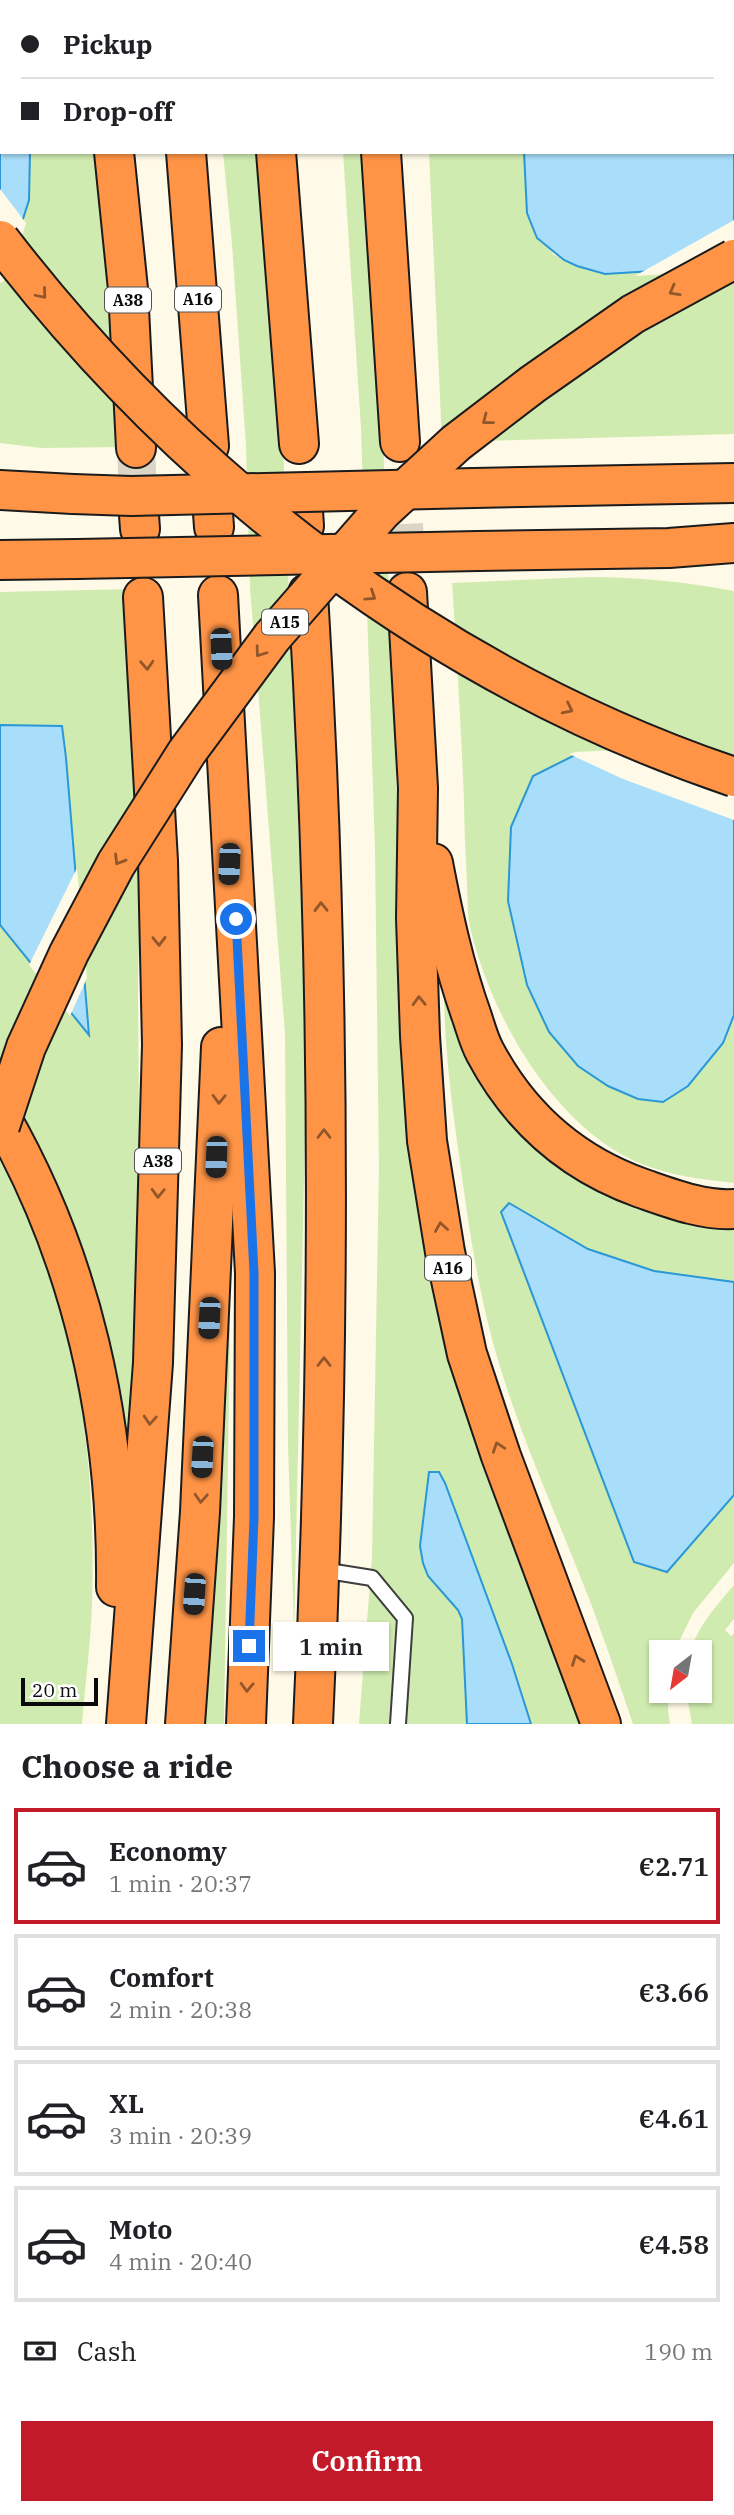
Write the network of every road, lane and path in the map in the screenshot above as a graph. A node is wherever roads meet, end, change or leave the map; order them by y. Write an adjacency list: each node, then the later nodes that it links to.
1 (114, 154): 12 (highway, A38)
2 (186, 154): 11 (highway, A16)
3 (276, 154): 6 (highway)
4 (290, 154): 6 (highway)
5 (381, 154): 9 (highway)
6 (282, 216): 10 (highway)
7 (0, 240): 24 (highway, one-way to 24, bridge)
8 (734, 259): 28 (highway, A15, one-way to 28, bridge)
9 (400, 442)
10 (299, 444)
11 (209, 446)
12 (136, 448)
13 (734, 483): 15 (highway, bridge)
14 (0, 490): 15 (highway, bridge)
15 (217, 522): 17 (highway, bridge); 18 (highway, bridge)
16 (734, 543): 17 (highway)
17 (669, 548): 19 (highway)
18 (0, 560)
19 (734, 564)
20 (407, 592): 25 (highway, A16)
21 (308, 593): 30 (highway, one-way to 21)
22 (218, 595): 26 (highway)
23 (143, 597): 32 (highway, A38, one-way to 32)
24 (734, 777)
25 (418, 788): 29 (highway); 37 (highway, A16, one-way to 25)
26 (231, 810): 33 (highway, one-way to 33); 34 (highway, one-way to 34)
27 (0, 1116): 31 (highway)
28 (0, 1126)
29 (734, 1209)
30 (320, 1570): 35 (highway); 36 (lane)
31 (117, 1724)
32 (126, 1724)
33 (185, 1724)
34 (246, 1724)
35 (313, 1724)
36 (398, 1724)
37 (601, 1724)

